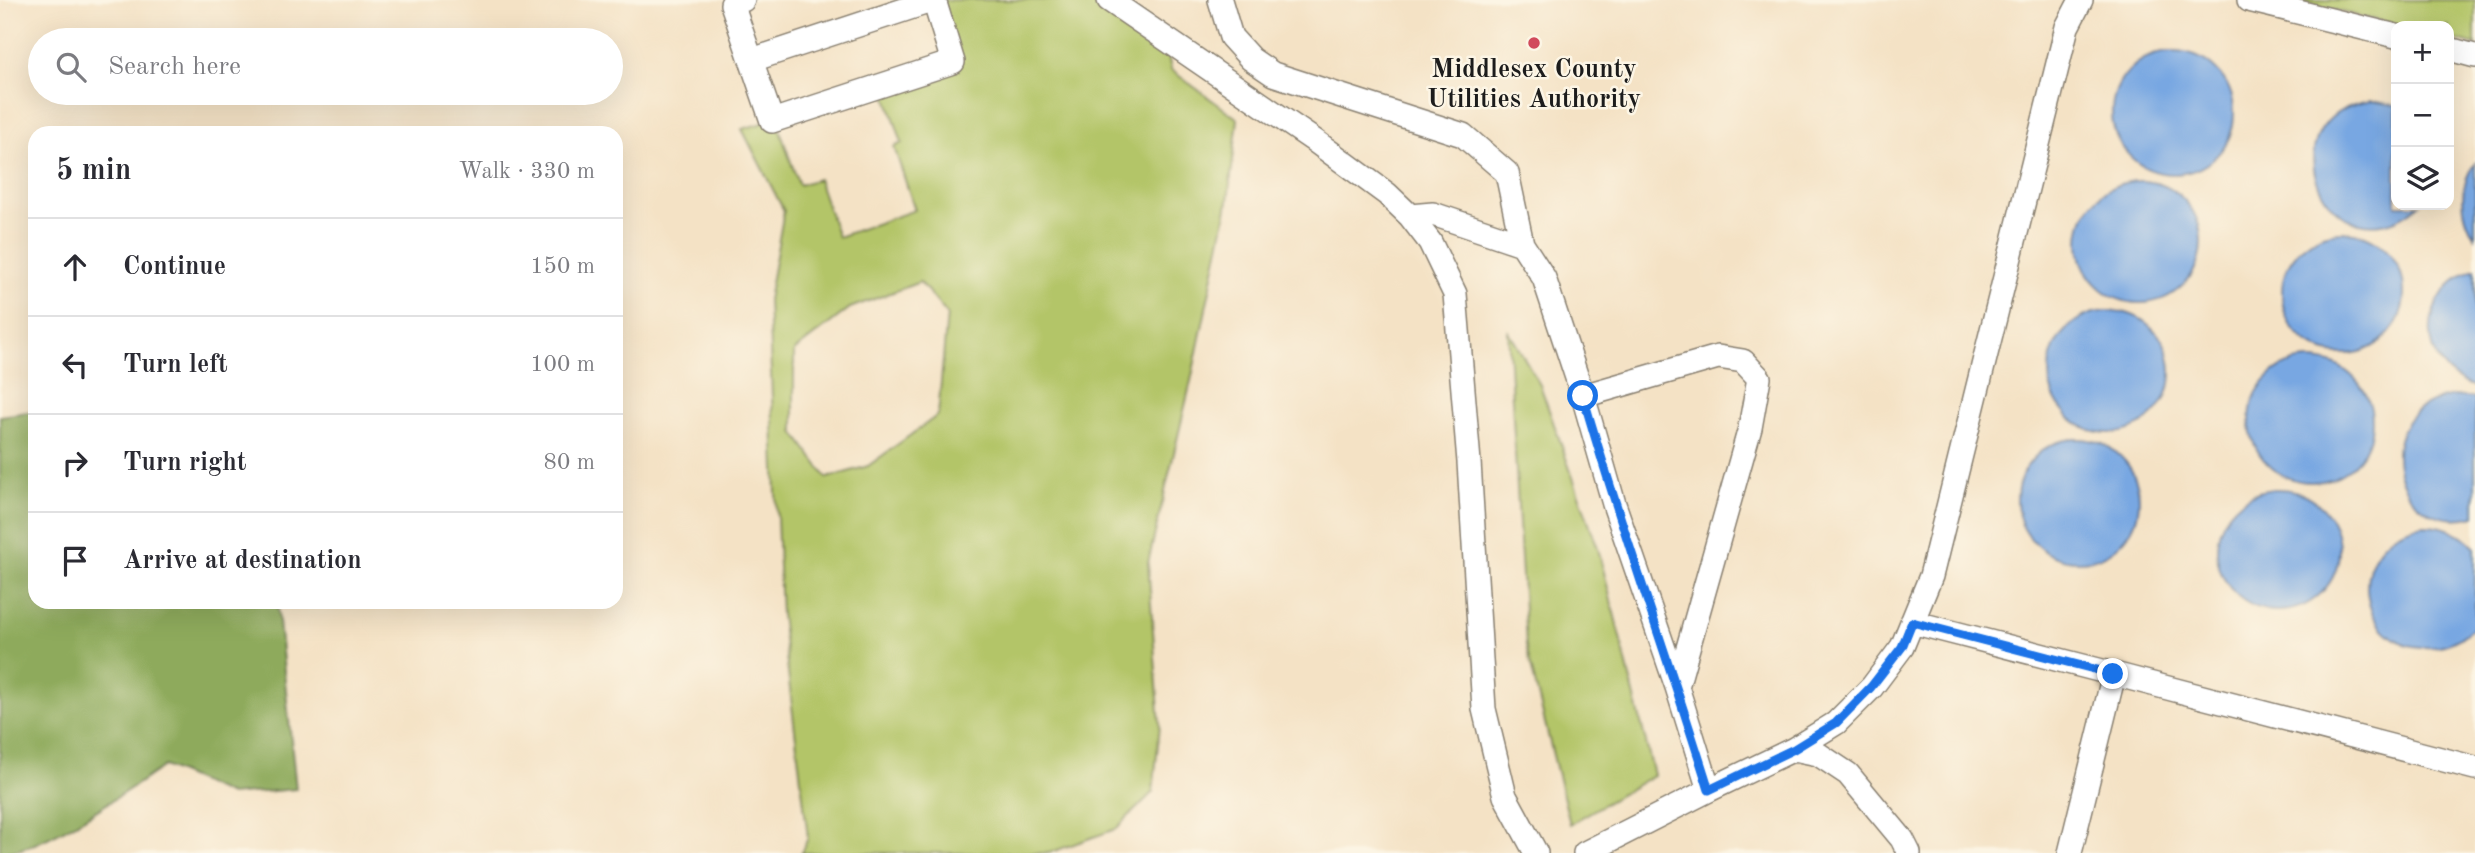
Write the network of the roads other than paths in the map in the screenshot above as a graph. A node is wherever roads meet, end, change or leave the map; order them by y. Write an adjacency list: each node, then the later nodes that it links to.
1 (743, 0): 10 (lane)
2 (934, 0): 10 (lane); 10 (lane)
3 (1109, 0): 11 (lane)
4 (1220, 0): 12 (lane)
5 (2081, 0): 14 (lane)
6 (2249, 0): 7 (lane)
7 (2391, 35)
8 (2454, 50): 9 (lane)
9 (2475, 56)
10 (752, 60)
11 (1410, 216): 12 (lane); 20 (lane)
12 (1522, 244): 13 (lane)
13 (1583, 396): 16 (lane); 16 (lane)
14 (1912, 622): 15 (lane); 17 (lane)
15 (2113, 674): 18 (lane); 23 (lane)
16 (1677, 687): 19 (lane)
17 (1794, 749): 19 (lane); 22 (lane)
18 (2475, 768)
19 (1709, 790): 21 (lane)
20 (1536, 853)
21 (1585, 853)
22 (1909, 853)
23 (2070, 853)

